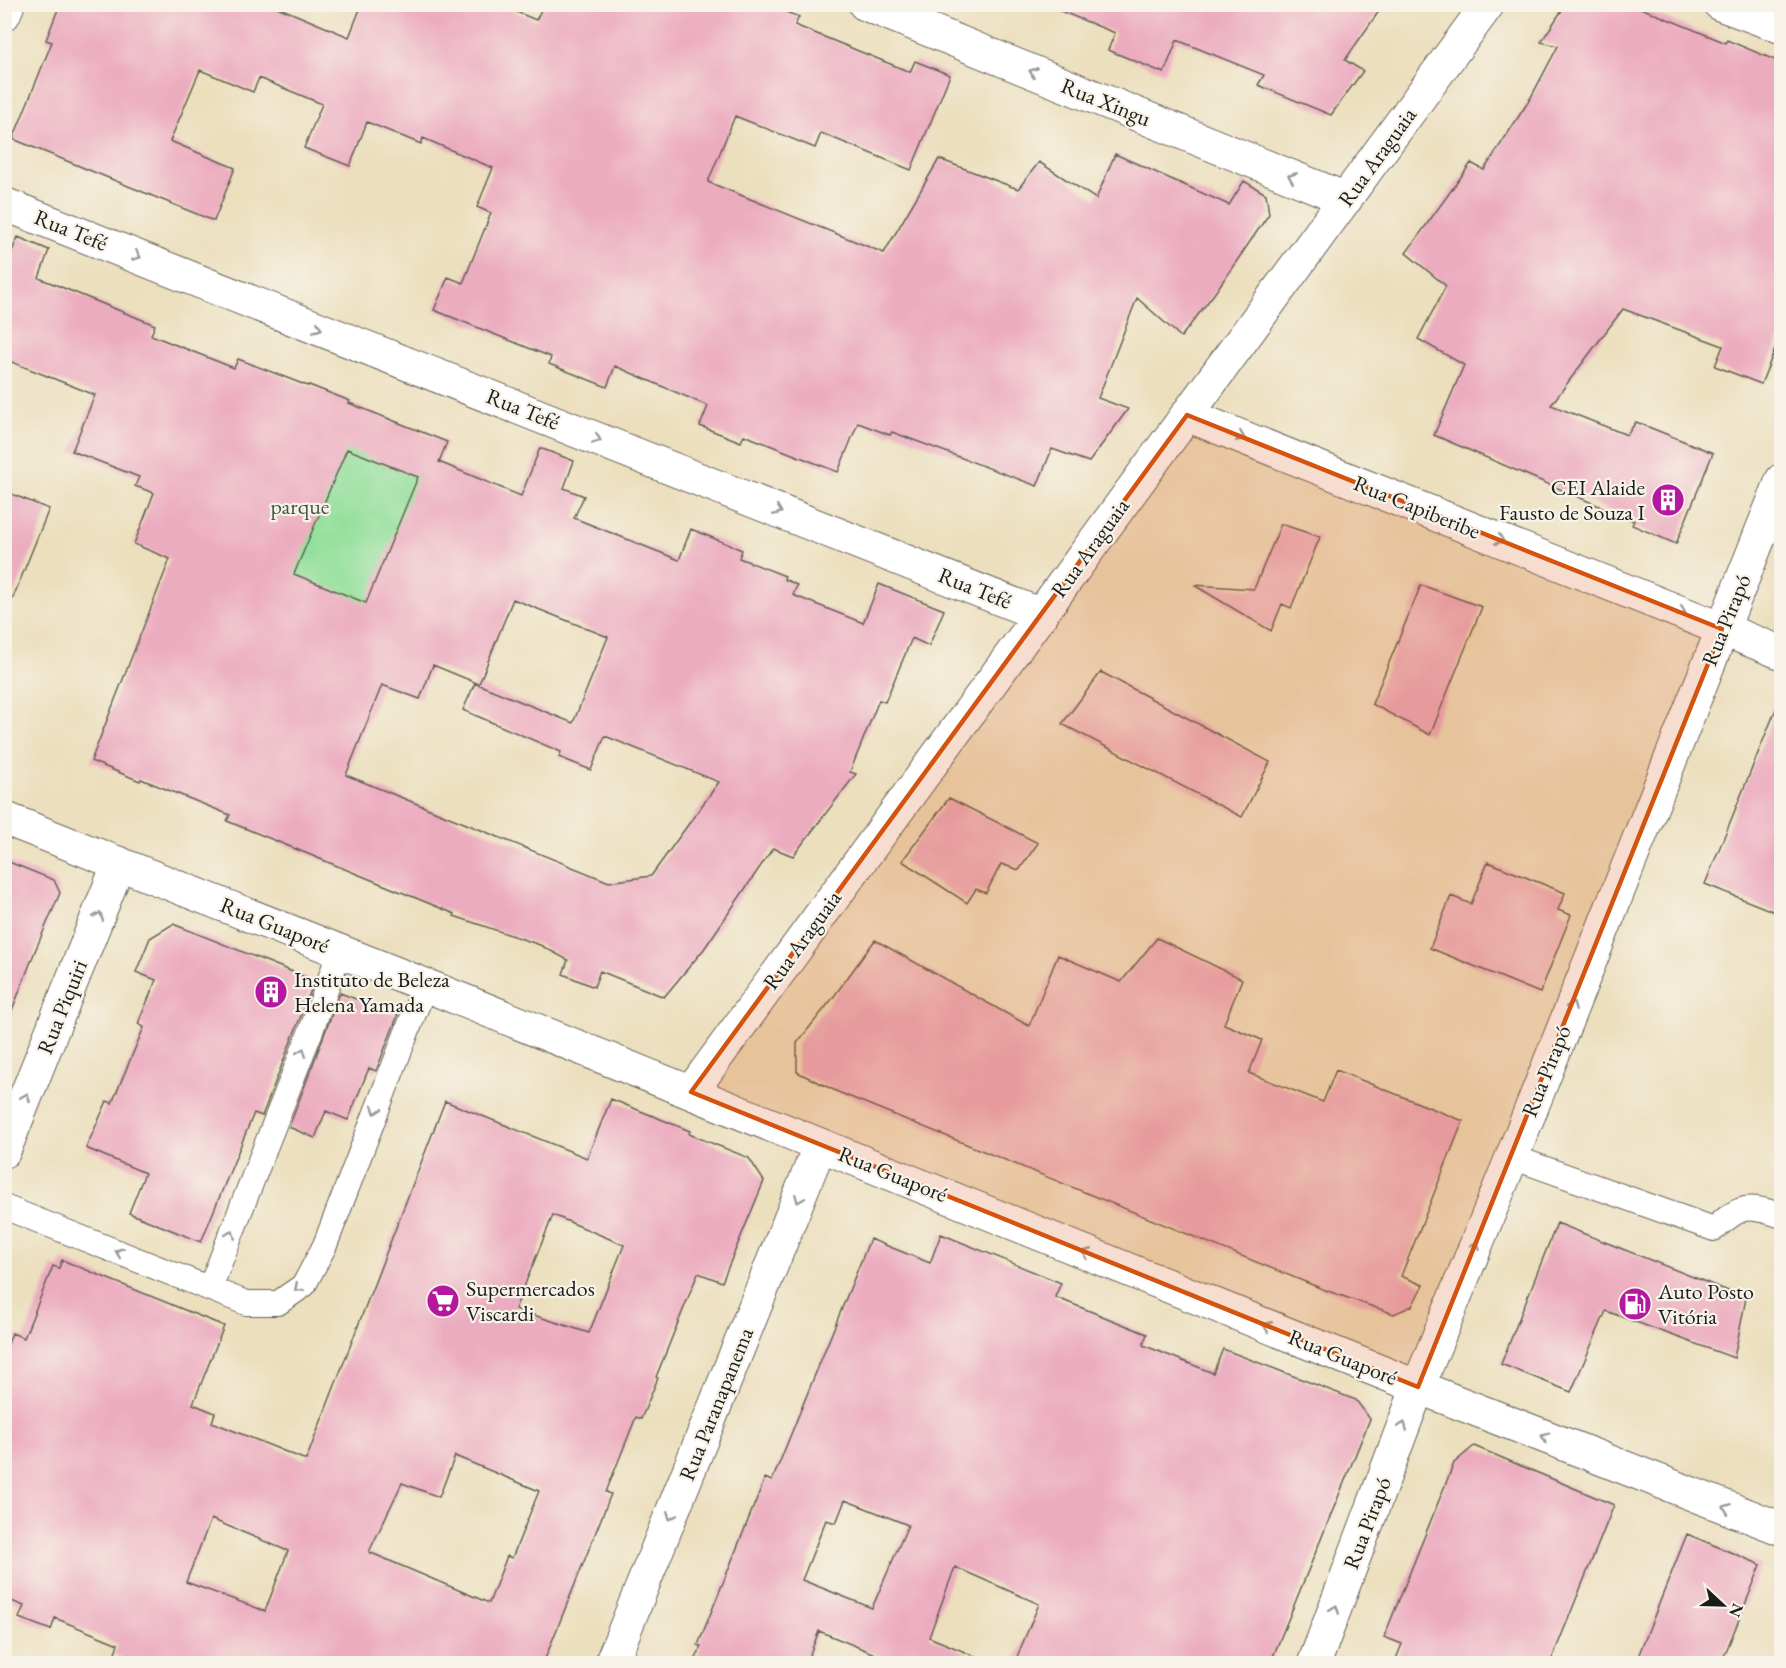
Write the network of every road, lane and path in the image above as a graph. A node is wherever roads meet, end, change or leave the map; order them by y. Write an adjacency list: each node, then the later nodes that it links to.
1 (8, 4): 5 (street)
2 (866, 4): 7 (street, Rua Xingu, one-way to 2)
3 (1488, 4): 7 (street, Rua Araguaia)
4 (1720, 4): 6 (street)
5 (4, 14)
6 (1782, 27)
7 (1346, 199): 9 (street, Rua Araguaia)
8 (4, 204): 11 (street, Rua Tefé, one-way to 11)
9 (1187, 415): 11 (street, Rua Araguaia); 12 (street, Rua Capiberibe, one-way to 12)
10 (1782, 480): 12 (street, Rua Pirapó)
11 (1041, 615): 18 (street, Rua Araguaia)
12 (1722, 629): 13 (street, Rua Capiberibe); 21 (street, Rua Pirapó, one-way to 12)
13 (1782, 653)
14 (4, 818): 15 (street, Rua Guaporé)
15 (119, 864): 16 (street, Rua Guaporé); 20 (street, Rua Piquiri, one-way to 15)
16 (340, 951): 17 (street, Rua Guaporé); 24 (lane, one-way to 16)
17 (425, 985): 18 (street, Rua Guaporé); 24 (lane, one-way to 24)
18 (691, 1092): 19 (street, Rua Guaporé)
19 (820, 1145): 25 (street, Rua Guaporé, one-way to 19); 27 (street, Rua Paranapanema, one-way to 27)
20 (4, 1151)
21 (1512, 1157): 23 (lane); 25 (street, Rua Pirapó, one-way to 21)
22 (4, 1207): 24 (lane, one-way to 22)
23 (1782, 1216)
24 (210, 1288)
25 (1418, 1388): 26 (street, Rua Guaporé, one-way to 25); 28 (street, Rua Pirapó, one-way to 25)
26 (1782, 1529)
27 (611, 1664)
28 (1314, 1664)

